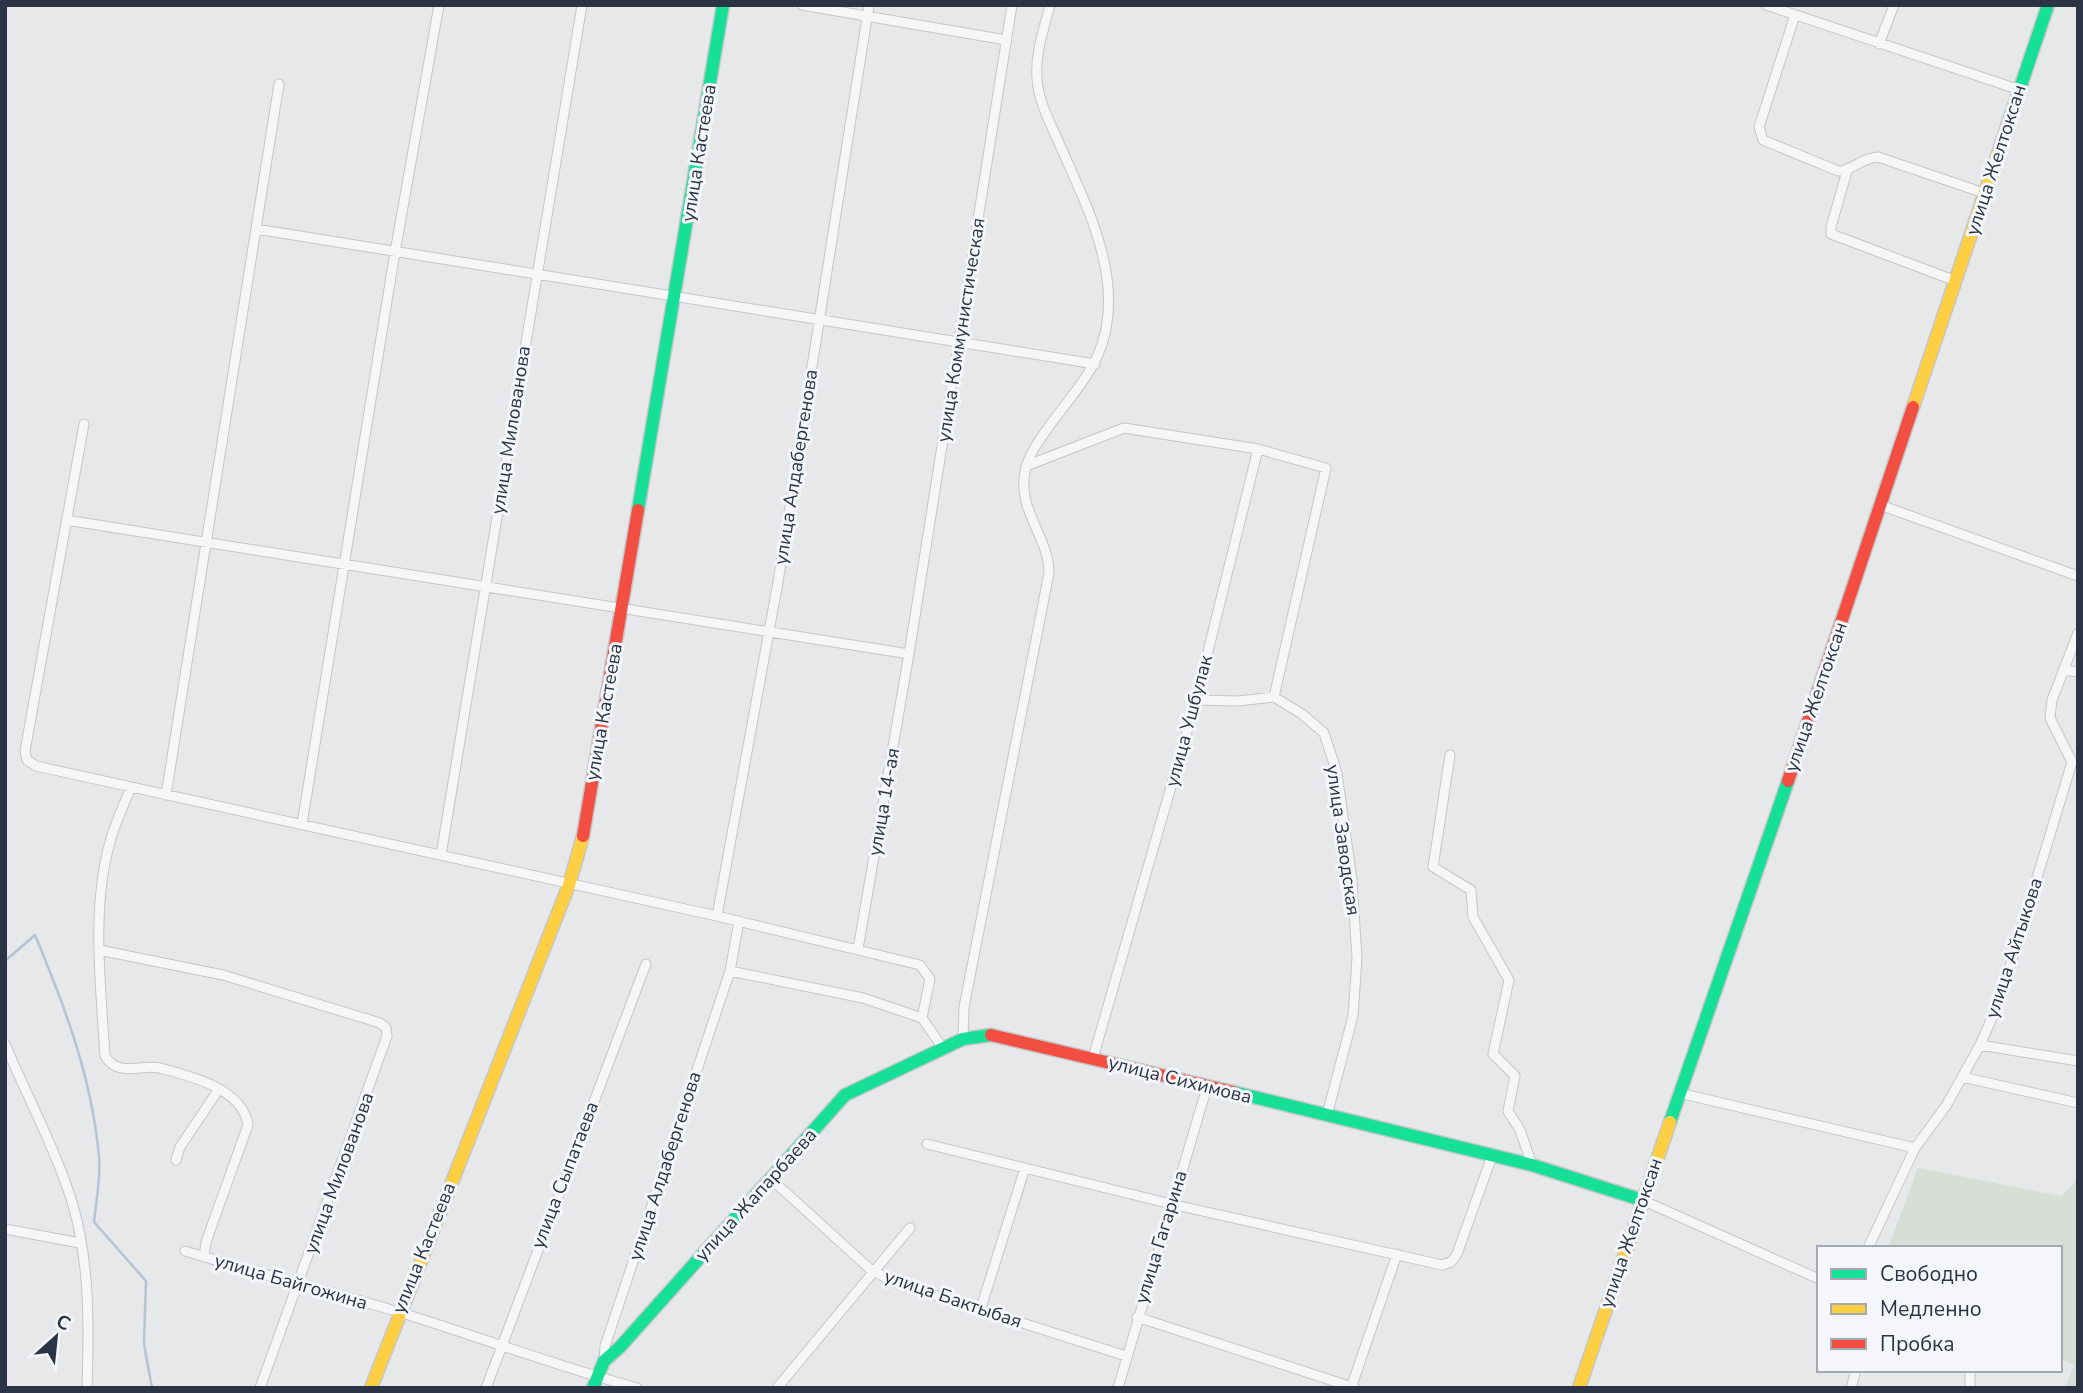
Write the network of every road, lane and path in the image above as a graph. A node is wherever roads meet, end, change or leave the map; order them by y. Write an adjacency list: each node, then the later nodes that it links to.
1 (439, 5): 20 (street)
2 (582, 5): 21 (street, улица Милованова)
3 (723, 5): 23 (street, улица Кастеева)
4 (802, 5): 12 (street)
5 (869, 5): 12 (street, улица Алдабергенова)
6 (1012, 5): 13 (street, улица Коммунистическая)
7 (1050, 5): 26 (street)
8 (1766, 5): 11 (street)
9 (1894, 5): 14 (street)
10 (2048, 5): 16 (street, улица Желтоксан)
11 (1795, 15): 14 (street); 17 (street)
12 (867, 16): 13 (street); 24 (street, улица Алдабергенова)
13 (1006, 40): 25 (street, улица Коммунистическая)
14 (1879, 44): 16 (street)
15 (279, 85): 19 (street)
16 (2020, 90): 18 (street, улица Желтоксан)
17 (1847, 171): 18 (street); 22 (street)
18 (1984, 192): 22 (street, улица Желтоксан)
19 (256, 229): 20 (street); 32 (street)
20 (395, 252): 21 (street); 33 (street)
21 (537, 274): 23 (street); 35 (street, улица Милованова)
22 (1956, 281): 30 (street, улица Желтоксан)
23 (676, 296): 24 (street); 36 (street, улица Кастеева)
24 (819, 321): 25 (street); 37 (street, улица Алдабергенова)
25 (958, 344): 26 (street); 39 (street, улица Коммунистическая)
26 (1095, 364): 29 (street)
27 (84, 424): 31 (street)
28 (1258, 449): 29 (street); 42 (street); 43 (street, улица Ушбулак)
29 (1026, 466): 57 (street)
30 (1880, 505): 34 (street); 66 (street, улица Желтоксан)
31 (66, 520): 32 (street); 45 (street)
32 (206, 544): 33 (street); 46 (street)
33 (345, 566): 35 (street); 47 (street)
34 (2078, 576)
35 (485, 588): 36 (street); 48 (street, улица Милованова)
36 (622, 609): 37 (street); 49 (street, улица Кастеева)
37 (769, 632): 39 (street); 50 (street, улица Алдабергенова)
38 (2078, 633): 40 (street, улица Айтыкова)
39 (909, 654): 52 (street, улица 14-ая)
40 (2063, 670): 41 (street); 59 (street, улица Айтыкова)
41 (2078, 673)
42 (1274, 697): 43 (street); 68 (street, улица Заводская)
43 (1196, 700): 61 (street, улица Ушбулак)
44 (1450, 755): 73 (street)
45 (131, 787): 46 (street); 53 (street)
46 (166, 794): 47 (street)
47 (302, 824): 48 (street)
48 (442, 855): 49 (street)
49 (569, 885): 50 (street); 89 (street, улица Кастеева)
50 (717, 916): 51 (street)
51 (739, 921): 52 (street); 55 (street, улица Алдабергенова)
52 (858, 949): 56 (street)
53 (99, 950): 65 (street); 87 (street, улица Милованова)
54 (646, 964): 91 (street, улица Сыпатаева)
55 (730, 971): 56 (street); 93 (street, улица Алдабергенова)
56 (922, 1018): 60 (street)
57 (963, 1039): 60 (street, улица Сихимова); 61 (street, улица Сихимова)
58 (5, 1044): 80 (street)
59 (1980, 1045): 62 (street); 63 (street, улица Айтыкова)
60 (942, 1047): 75 (street, улица Жапарбаева)
61 (1093, 1058): 64 (street, улица Сихимова)
62 (2078, 1061)
63 (1962, 1077): 67 (street); 70 (street, улица Айтыкова)
64 (1207, 1087): 68 (street, улица Сихимова); 77 (street, улица Гагарина)
65 (219, 1089): 72 (street); 84 (street)
66 (1679, 1093): 70 (street); 76 (street, улица Желтоксан)
67 (2078, 1103)
68 (1327, 1115): 71 (street, улица Сихимова)
69 (927, 1144): 74 (street)
70 (1915, 1148): 81 (street, улица Айтыкова)
71 (1492, 1156): 73 (street, улица Сихимова); 83 (street)
72 (176, 1160)
73 (1532, 1165): 76 (street, улица Сихимова)
74 (1025, 1168): 77 (street); 88 (street)
75 (770, 1178): 85 (street, улица Бактыбая); 93 (street, улица Жапарбаева)
76 (1642, 1200): 86 (street); 103 (street, улица Желтоксан)
77 (1171, 1204): 83 (street); 90 (street, улица Гагарина)
78 (910, 1228): 85 (street)
79 (5, 1229): 80 (street)
80 (80, 1243): 96 (street)
81 (1869, 1246)
82 (185, 1251): 84 (street, улица Байгожина)
83 (1397, 1254): 95 (street)
84 (204, 1257): 87 (street, улица Байгожина)
85 (873, 1270): 88 (street, улица Бактыбая); 101 (street)
86 (1817, 1278)
87 (299, 1286): 89 (street, улица Байгожина); 97 (street, улица Милованова)
88 (980, 1311): 92 (street, улица Бактыбая)
89 (398, 1312): 91 (street, улица Байгожина); 98 (street, улица Кастеева)
90 (1137, 1317): 92 (street, улица Гагарина); 95 (street)
91 (499, 1347): 94 (street, улица Байгожина); 99 (street, улица Сыпатаева)
92 (1126, 1356): 102 (street, улица Гагарина)
93 (604, 1361): 94 (street, улица Жапарбаева)
94 (594, 1382): 100 (street, улица Байгожина)
95 (1353, 1387)
96 (87, 1388)
97 (260, 1388)
98 (371, 1388)
99 (486, 1388)
100 (637, 1388)
101 (777, 1388)
102 (1118, 1388)
103 (1580, 1388)

